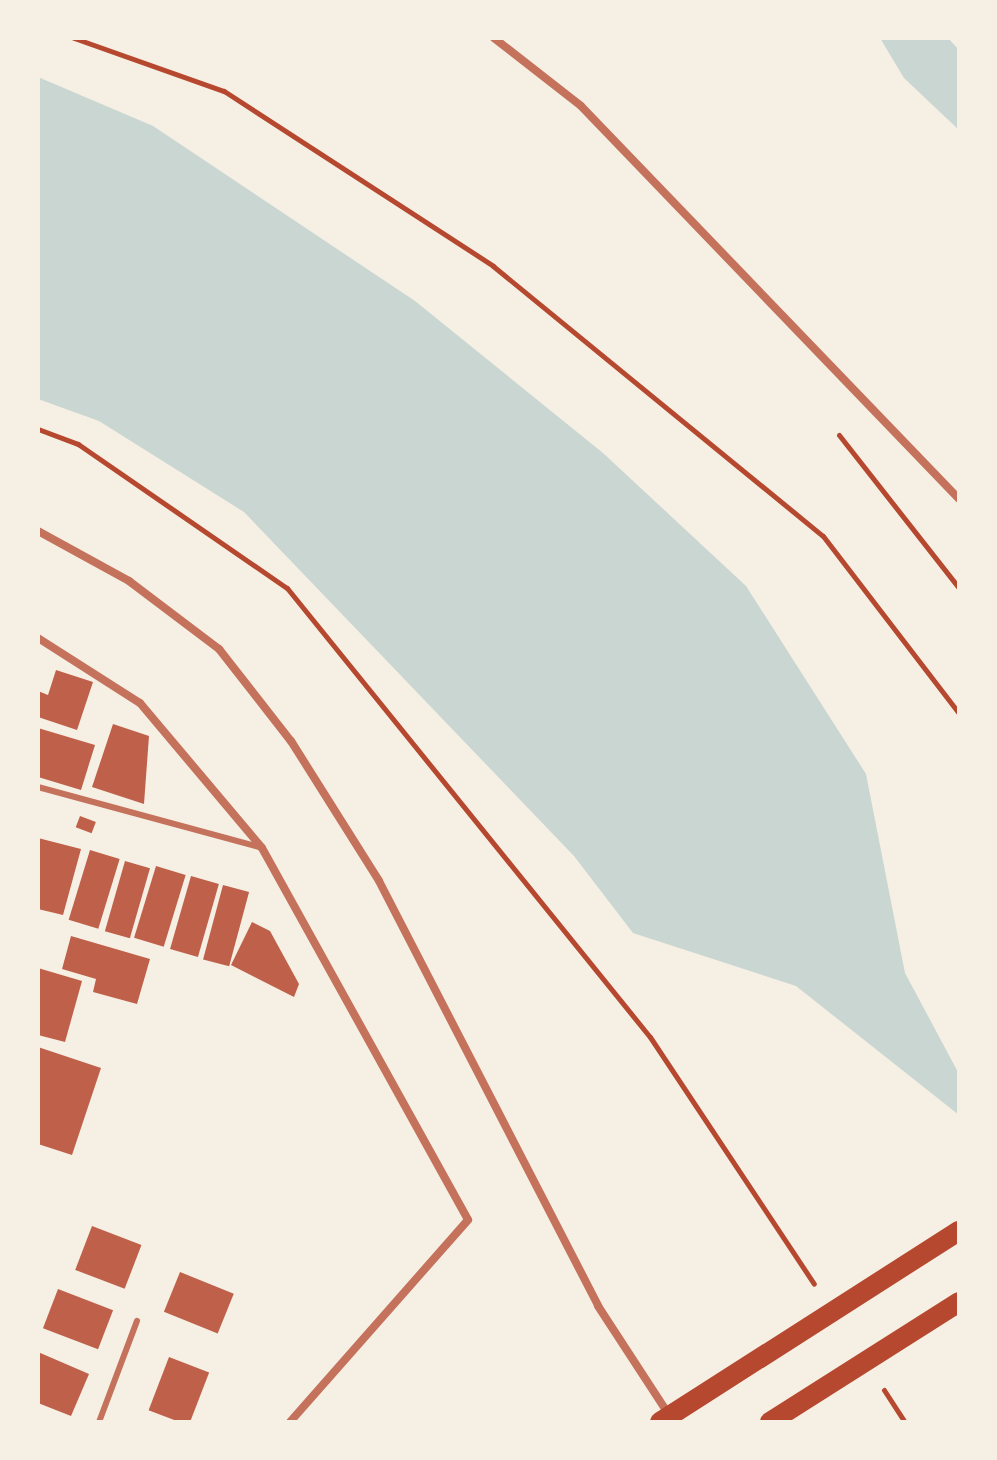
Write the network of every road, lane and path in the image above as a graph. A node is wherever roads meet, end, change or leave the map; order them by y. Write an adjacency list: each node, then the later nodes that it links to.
1 (74, 38): 9 (path)
2 (494, 38): 5 (street)
3 (38, 429): 13 (path)
4 (839, 435): 7 (path)
5 (959, 499)
6 (38, 531): 21 (street)
7 (959, 588)
8 (38, 638): 11 (street)
9 (959, 713)
10 (38, 787): 11 (lane)
11 (262, 848): 19 (street)
12 (959, 1231): 20 (main road)
13 (819, 1291)
14 (959, 1302): 22 (main road)
15 (137, 1321): 17 (lane)
16 (879, 1383): 23 (path)
17 (100, 1420): 18 (lane)
18 (110, 1422)
19 (290, 1422)
20 (660, 1422)
21 (673, 1422)
22 (770, 1422)
23 (905, 1422)

